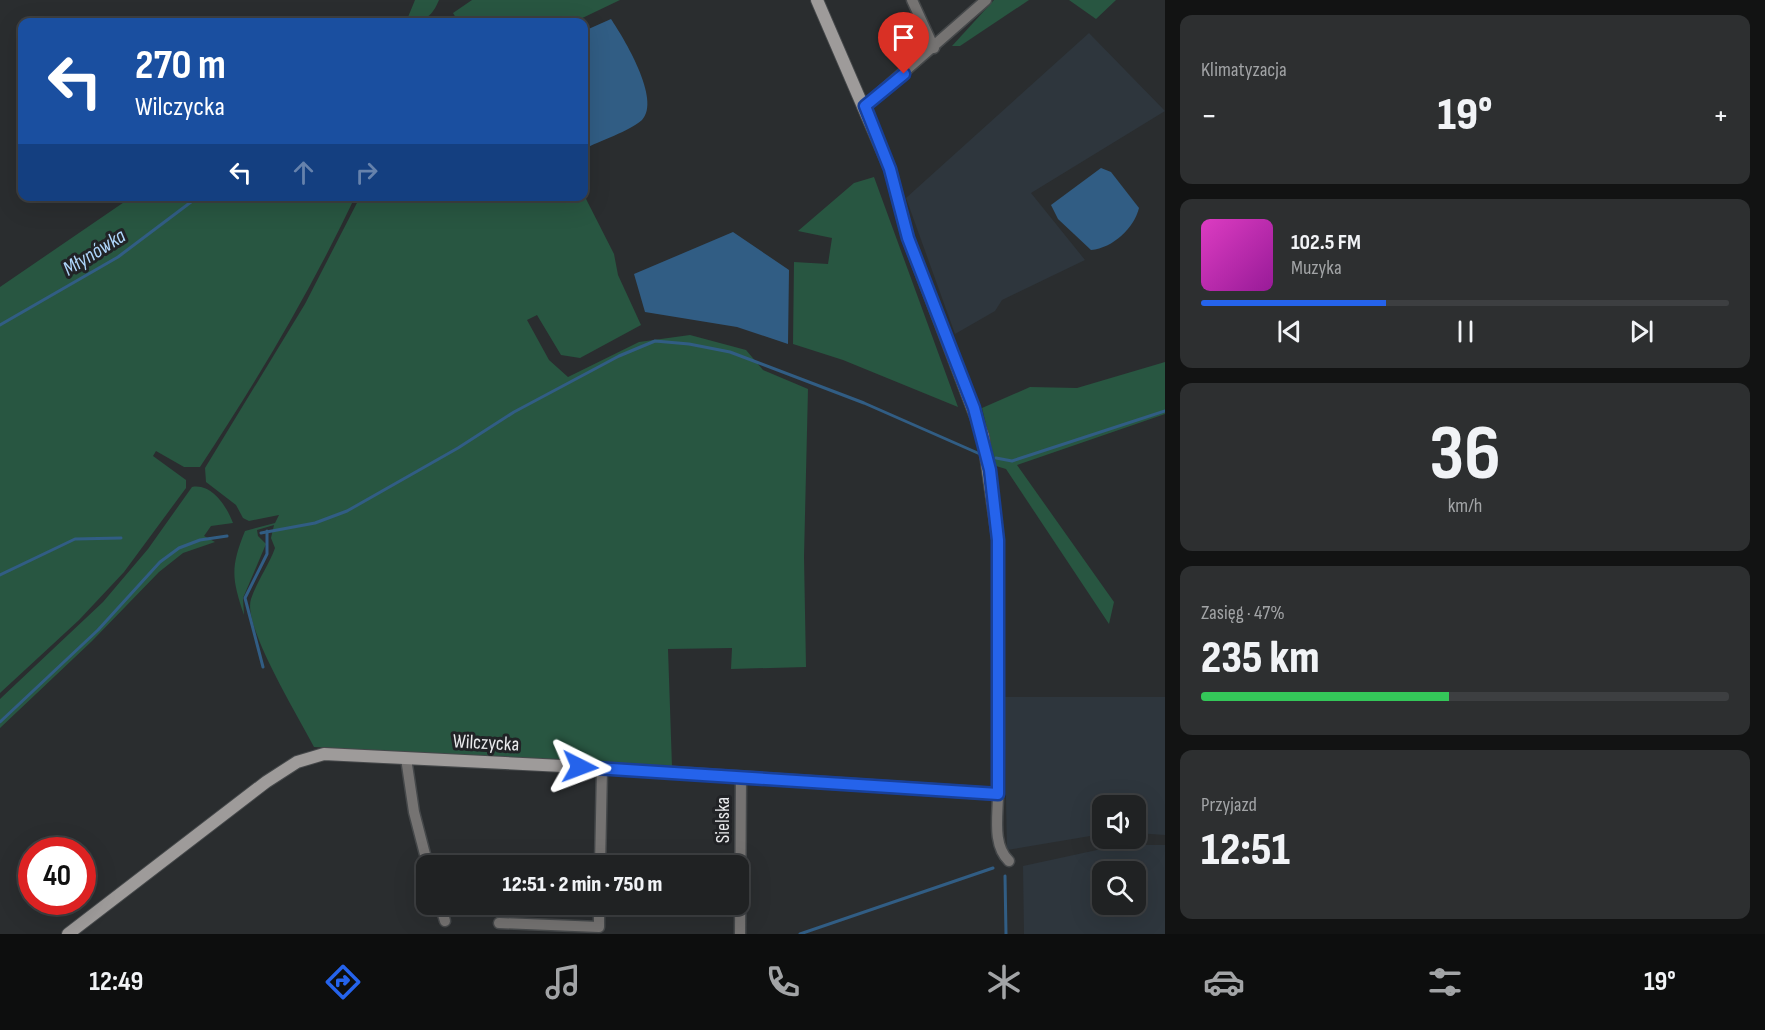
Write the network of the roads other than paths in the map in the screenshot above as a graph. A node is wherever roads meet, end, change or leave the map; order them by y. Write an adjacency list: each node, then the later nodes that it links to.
1 (817, 0): 5 (street)
2 (912, 0): 4 (street)
3 (986, 0): 4 (street)
4 (934, 48): 5 (street)
5 (865, 106): 9 (street)
6 (406, 758): 7 (street, Wilczycka); 10 (street); 17 (street, Wilczycka)
7 (602, 768): 8 (street, Wilczycka); 11 (street)
8 (741, 777): 9 (street, Wilczycka); 18 (street, Sielska)
9 (998, 794): 12 (street)
10 (425, 855)
11 (600, 855)
12 (1009, 861)
13 (443, 915): 15 (street)
14 (599, 915): 16 (street)
15 (445, 921)
16 (499, 923)
17 (68, 934)
18 (740, 934)

